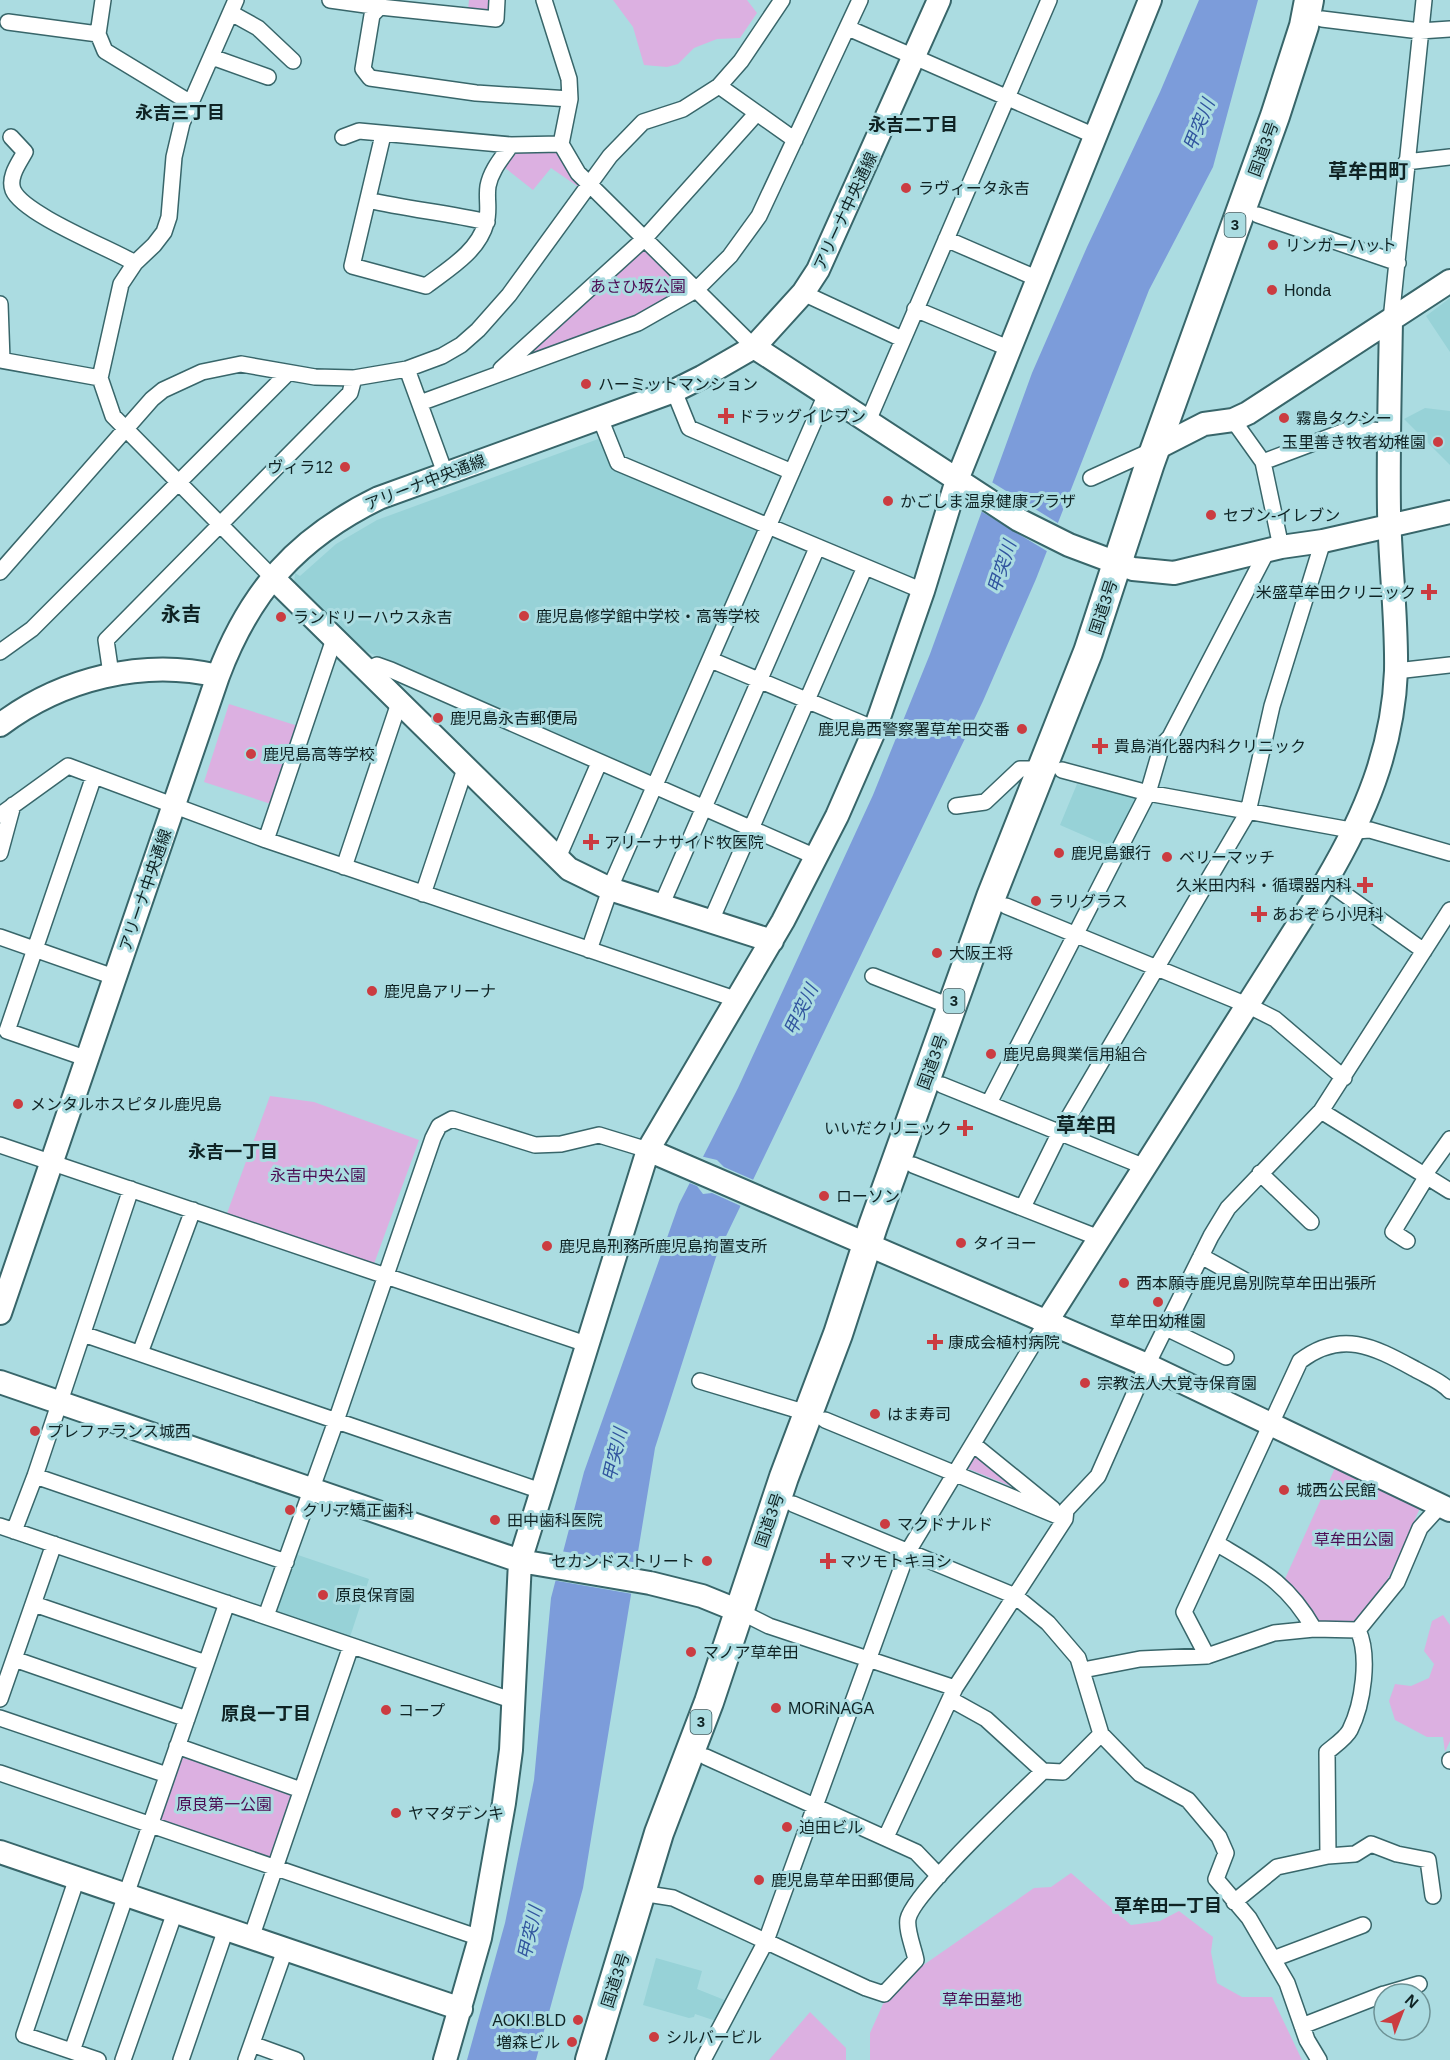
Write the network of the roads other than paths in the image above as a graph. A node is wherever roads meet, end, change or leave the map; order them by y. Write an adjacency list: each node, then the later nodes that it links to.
1 (103, 0): 18 (street)
2 (330, 0): 13 (street)
3 (497, 0): 13 (street)
4 (544, 0): 24 (street)
5 (782, 0): 23 (street)
6 (860, 0): 15 (street)
7 (939, 0): 19 (street, アリーナ中央通線)
8 (1049, 0): 25 (street)
9 (1150, 0): 29 (street)
10 (1424, 0): 17 (street)
11 (233, 6): 20 (street); 21 (street)
12 (1319, 6): 17 (street); 39 (highway, 国道3号 / 3); 70 (highway, 国道3号 / 3)
13 (380, 7): 24 (street)
14 (9, 22): 18 (street)
15 (848, 28): 19 (street); 32 (street)
16 (1450, 28): 17 (street)
17 (1420, 31): 36 (street)
18 (98, 34): 26 (street)
19 (915, 56): 25 (street); 48 (street, アリーナ中央通線)
20 (212, 57): 22 (street); 26 (street)
21 (293, 61)
22 (268, 77)
23 (719, 86): 27 (street); 37 (street)
24 (570, 99): 33 (street)
25 (1006, 99): 29 (street); 42 (street)
26 (189, 102): 43 (street)
27 (756, 114): 32 (street); 41 (street)
28 (383, 135): 31 (street); 34 (street); 38 (street)
29 (1095, 136): 45 (street)
30 (11, 137): 43 (street)
31 (343, 137)
32 (795, 140): 47 (street)
33 (561, 144): 34 (street); 37 (street)
34 (511, 145): 40 (street)
35 (1450, 157): 36 (street)
36 (1406, 162): 44 (street)
37 (590, 186): 41 (street); 56 (street)
38 (368, 200): 40 (street); 40 (street)
39 (1258, 215): 44 (street); 69 (highway, 国道3号 / 3)
40 (487, 222)
41 (644, 238): 47 (street); 58 (street)
42 (946, 239): 45 (street); 50 (street)
43 (135, 263): 59 (street)
44 (1398, 263): 51 (street)
45 (1036, 278): 54 (street)
46 (1450, 281): 51 (street)
47 (696, 290): 53 (street); 58 (street)
48 (803, 293): 52 (street); 53 (street, アリーナ中央通線)
49 (0, 304): 55 (street)
50 (915, 309): 52 (street); 54 (street)
51 (1391, 320): 65 (street); 68 (street)
52 (902, 339): 66 (street)
53 (754, 347): 61 (street, アリーナ中央通線); 62 (street)
54 (1008, 348): 76 (street)
55 (1, 360): 59 (street)
56 (407, 369): 60 (street); 63 (street)
57 (288, 373): 60 (street); 67 (street); 75 (street)
58 (497, 373): 63 (street)
59 (100, 378): 67 (street)
60 (354, 378): 78 (street)
61 (674, 391): 64 (street, アリーナ中央通線); 72 (street)
62 (826, 394): 66 (street); 72 (street)
63 (420, 403): 73 (street)
64 (600, 418): 73 (street, アリーナ中央通線); 79 (street)
65 (1233, 420): 69 (street); 71 (street)
66 (868, 421): 76 (street)
67 (126, 430): 75 (street); 86 (street)
68 (1391, 432): 71 (street); 80 (street)
69 (1182, 436): 70 (street); 85 (highway, 国道3号 / 3)
70 (1155, 449): 74 (street); 85 (highway, 国道3号 / 3)
71 (1263, 462): 83 (street)
72 (792, 472): 79 (street)
73 (444, 473): 87 (street, アリーナ中央通線)
74 (1091, 478)
75 (178, 483): 78 (street); 90 (street)
76 (964, 485): 85 (street); 88 (street)
77 (1450, 512): 80 (street)
78 (221, 526): 87 (street); 95 (street)
79 (768, 526): 82 (street); 91 (street)
80 (1390, 526): 81 (street); 94 (street)
81 (1323, 541): 83 (street); 112 (street)
82 (817, 548): 84 (street); 97 (street)
83 (1274, 549): 85 (street); 107 (street)
84 (865, 567): 88 (street); 98 (street)
85 (1125, 567): 104 (highway, 国道3号 / 3)
86 (0, 571)
87 (272, 577): 89 (street); 96 (street, アリーナ中央通線)
88 (923, 591): 101 (street)
89 (334, 639): 93 (street); 116 (street)
90 (0, 652)
91 (711, 660): 97 (street); 106 (street)
92 (1450, 665): 94 (street)
93 (367, 670): 99 (street); 102 (street)
94 (1396, 670): 115 (street)
95 (111, 674): 96 (street); 100 (street)
96 (218, 676): 109 (street, アリーナ中央通線)
97 (759, 680): 98 (street); 111 (street)
98 (806, 700): 101 (street); 114 (street)
99 (399, 703): 103 (street); 121 (street)
100 (0, 725)
101 (875, 729): 119 (street)
102 (599, 763): 106 (street); 120 (street)
103 (465, 769): 120 (street); 124 (street)
104 (1053, 769): 107 (street); 110 (street); 126 (highway, 国道3号 / 3); 140 (highway, 国道3号 / 3)
105 (94, 776): 108 (street); 109 (street); 132 (street)
106 (655, 786): 111 (street); 123 (street)
107 (1148, 793): 112 (street); 129 (street)
108 (13, 805): 113 (street); 117 (street)
109 (174, 805): 116 (street); 137 (street, アリーナ中央通線)
110 (956, 806)
111 (703, 807): 114 (street); 125 (street)
112 (1248, 812): 115 (street); 135 (street)
113 (0, 815)
114 (750, 828): 119 (street); 128 (street)
115 (1356, 831): 118 (street); 122 (street)
116 (266, 840): 121 (street)
117 (0, 853)
118 (1450, 853)
119 (816, 857): 131 (street)
120 (557, 861): 123 (street)
121 (344, 867): 124 (street)
122 (1326, 881): 134 (street); 139 (street)
123 (610, 889): 125 (street); 133 (street)
124 (423, 894): 133 (street)
125 (661, 906): 128 (street)
126 (1006, 906): 129 (street); 143 (highway, 国道3号 / 3)
127 (1450, 910): 134 (street)
128 (710, 923): 131 (street)
129 (1074, 934): 135 (street); 144 (street)
130 (0, 938): 132 (street)
131 (772, 941): 138 (street)
132 (35, 950): 137 (street); 141 (street)
133 (589, 950): 138 (street)
134 (1424, 951): 142 (street)
135 (1156, 969): 139 (street); 146 (street)
136 (873, 976): 140 (street)
137 (114, 977): 141 (street, アリーナ中央通線)
138 (738, 1000): 149 (street)
139 (1248, 1005): 142 (street); 152 (street)
140 (952, 1007): 162 (highway, 国道3号 / 3)
141 (88, 1059): 150 (street, アリーナ中央通線)
142 (1344, 1078): 145 (street)
143 (942, 1085): 144 (street); 151 (highway, 国道3号 / 3)
144 (989, 1103): 146 (street)
145 (1321, 1112): 153 (street); 154 (street)
146 (1060, 1132): 152 (street); 157 (street)
147 (1450, 1139): 154 (street)
148 (0, 1145): 150 (street)
149 (653, 1153): 162 (street); 164 (street); 170 (street)
150 (53, 1163): 155 (street); 166 (street, アリーナ中央通線)
151 (913, 1165): 157 (street); 162 (highway, 国道3号 / 3)
152 (1145, 1167): 160 (street)
153 (1260, 1173): 159 (street); 163 (street)
154 (1426, 1175): 156 (street); 161 (street)
155 (131, 1189): 158 (street); 169 (street)
156 (1450, 1191)
157 (1023, 1207): 160 (street)
158 (193, 1210): 164 (street); 171 (street)
159 (1311, 1222)
160 (1099, 1238): 167 (street)
161 (1407, 1241)
162 (875, 1248): 167 (street); 178 (highway, 国道3号 / 3)
163 (1202, 1256): 165 (street); 168 (street)
164 (386, 1276): 170 (street); 179 (street)
165 (1246, 1281)
166 (1, 1305)
167 (1047, 1321): 173 (street); 181 (street)
168 (1166, 1329): 172 (street); 173 (street)
169 (83, 1334): 171 (street); 177 (street)
170 (589, 1345): 185 (street)
171 (140, 1353): 179 (street)
172 (1226, 1357)
173 (1147, 1365): 180 (street); 188 (street)
174 (700, 1381): 178 (street)
175 (0, 1382): 177 (street)
176 (1448, 1385): 180 (street)
177 (60, 1403): 183 (street); 184 (street)
178 (816, 1417): 182 (street); 186 (highway, 国道3号 / 3); 198 (highway, 国道3号 / 3)
179 (336, 1421): 184 (street); 185 (street)
180 (1272, 1426): 187 (street); 190 (street)
181 (973, 1444): 182 (street); 188 (street)
182 (955, 1474): 188 (street); 192 (street)
183 (36, 1476): 189 (street); 193 (street)
184 (312, 1489): 193 (street); 194 (street)
185 (541, 1491): 194 (street)
186 (793, 1504): 192 (street); 198 (highway, 国道3号 / 3)
187 (1445, 1508): 201 (street)
188 (1065, 1519): 195 (street)
189 (7, 1528): 191 (street)
190 (1216, 1543): 200 (street); 203 (street)
191 (54, 1544): 196 (street); 197 (street)
192 (908, 1553): 195 (street); 205 (street)
193 (286, 1562): 199 (street)
194 (528, 1562): 198 (street); 210 (street)
195 (1015, 1596): 207 (street); 209 (street)
196 (227, 1603): 199 (street); 206 (street)
197 (34, 1604): 204 (street); 206 (street)
198 (747, 1615): 205 (street); 215 (highway, 国道3号 / 3); 228 (highway, 国道3号 / 3)
199 (266, 1617): 202 (street)
200 (1314, 1629): 201 (street); 203 (street)
201 (1358, 1630): 224 (street)
202 (351, 1646): 210 (street); 219 (street)
203 (1207, 1656): 207 (street)
204 (14, 1659): 208 (street); 212 (street)
205 (868, 1659): 209 (street); 220 (street)
206 (206, 1663): 212 (street)
207 (1083, 1670): 213 (street)
208 (1, 1691)
209 (953, 1693): 216 (street); 222 (street)
210 (514, 1701): 236 (street)
211 (0, 1718): 218 (street)
212 (187, 1719): 214 (street)
213 (1101, 1734): 216 (street); 231 (street)
214 (177, 1746): 218 (street); 219 (street)
215 (706, 1757): 220 (street); 228 (highway, 国道3号 / 3)
216 (1043, 1771): 226 (street)
217 (0, 1773): 221 (street)
218 (167, 1775): 221 (street)
219 (301, 1790): 225 (street)
220 (815, 1805): 222 (street); 237 (street)
221 (150, 1826): 225 (street); 229 (street)
222 (886, 1837): 226 (street)
223 (0, 1852): 227 (street)
224 (1328, 1856): 230 (street); 231 (street)
225 (275, 1868): 235 (street); 236 (street)
226 (939, 1876): 237 (street)
227 (77, 1878): 229 (street); 244 (street)
228 (650, 1894): 237 (street); 251 (highway, 国道3号 / 3); 252 (highway, 国道3号 / 3)
229 (126, 1895): 232 (street); 244 (street)
230 (1433, 1896)
231 (1234, 1902): 239 (street)
232 (175, 1912): 234 (street); 246 (street)
233 (1363, 1925): 239 (street)
234 (226, 1929): 235 (street); 247 (street)
235 (251, 1938): 238 (street)
236 (480, 1938): 241 (street)
237 (766, 1941): 253 (street)
238 (285, 1950): 241 (street); 243 (street)
239 (1273, 1959): 242 (street)
240 (1372, 1999): 242 (street)
241 (461, 2009): 250 (street)
242 (1302, 2026): 254 (street)
243 (252, 2044): 248 (street); 249 (street)
244 (72, 2051): 245 (street)
245 (96, 2060)
246 (123, 2060)
247 (181, 2060)
248 (246, 2060)
249 (296, 2060)
250 (445, 2060)
251 (590, 2060)
252 (608, 2060)
253 (703, 2060)
254 (1319, 2060)

